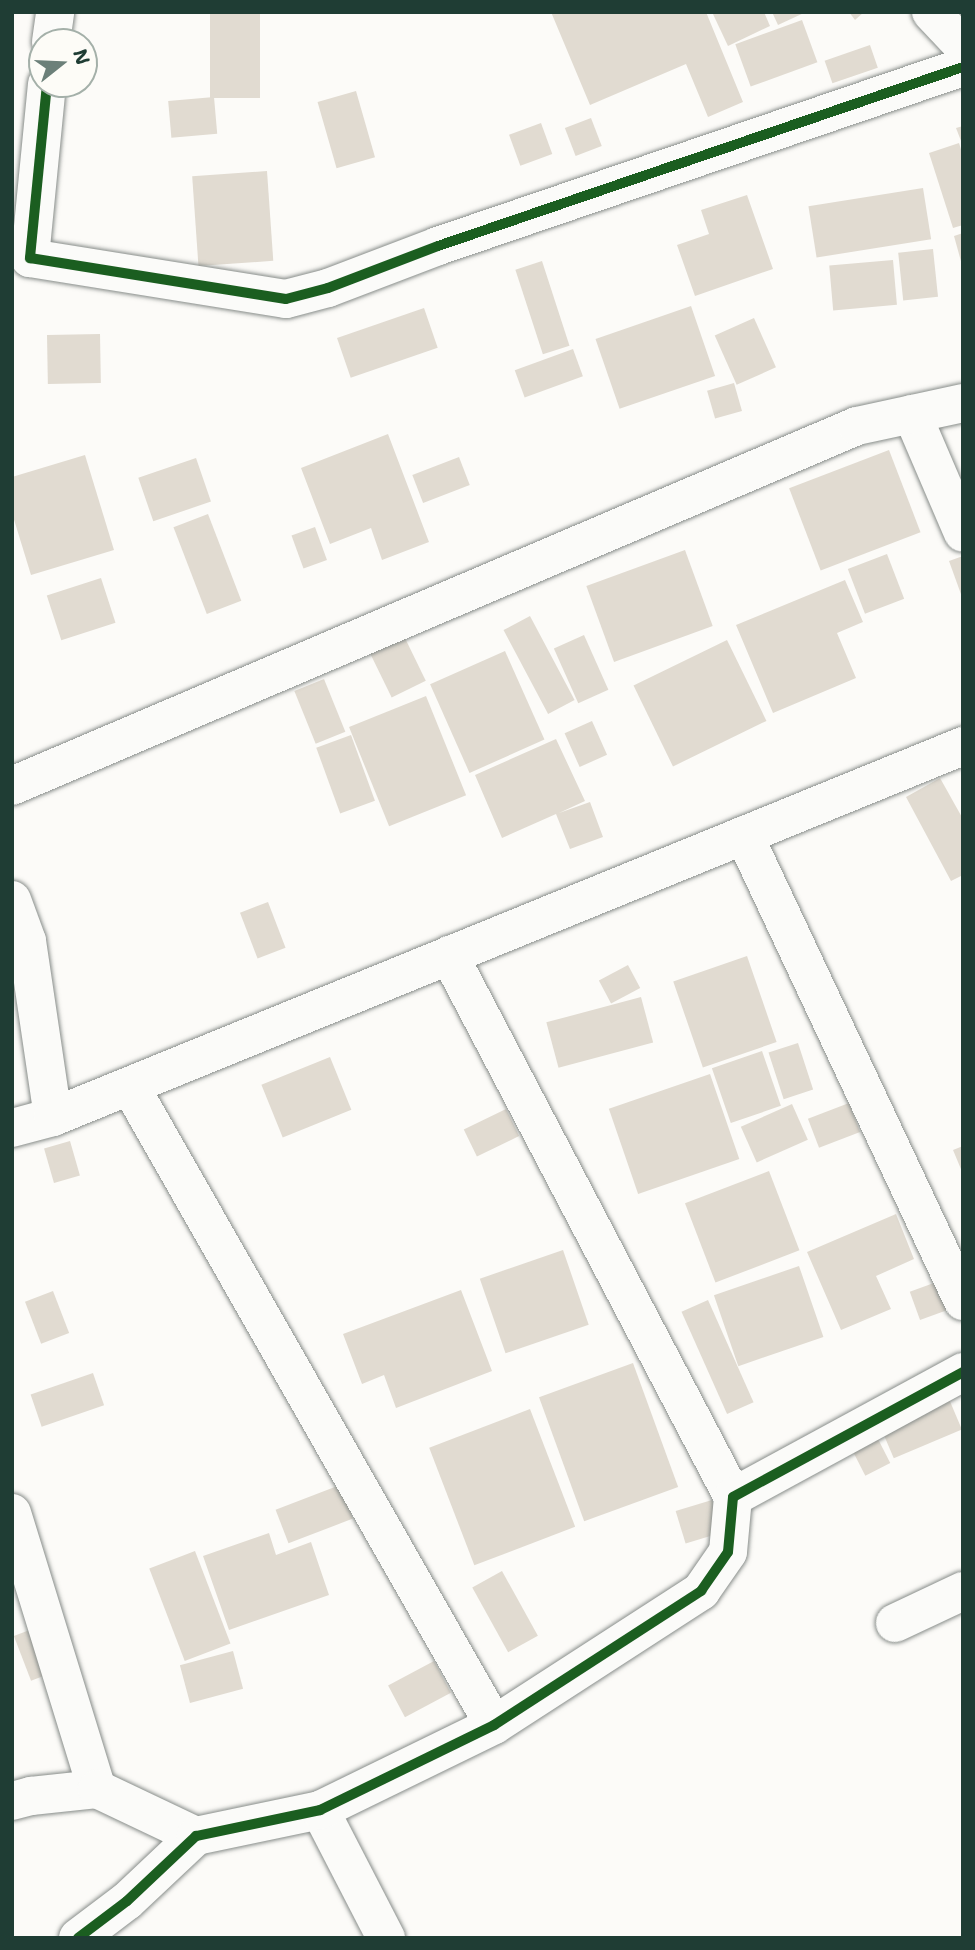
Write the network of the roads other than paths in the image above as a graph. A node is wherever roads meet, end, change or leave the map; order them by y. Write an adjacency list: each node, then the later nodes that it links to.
1 (931, 12): 2 (street)
2 (963, 46)
3 (963, 67): 5 (street)
4 (44, 98): 5 (street)
5 (24, 184)
6 (963, 403): 7 (street)
7 (912, 414): 8 (street); 10 (street)
8 (963, 533)
9 (963, 746): 11 (street)
10 (12, 786)
11 (744, 835): 13 (street); 17 (street)
12 (12, 900): 15 (street)
13 (449, 955): 14 (street); 19 (street)
14 (130, 1086): 15 (street); 23 (street)
15 (53, 1117): 16 (street)
16 (12, 1128)
17 (963, 1301)
18 (963, 1372): 19 (street)
19 (733, 1497): 23 (street)
20 (12, 1513): 24 (street)
21 (963, 1591): 22 (street)
22 (895, 1623)
23 (494, 1725): 26 (street)
24 (97, 1789): 25 (street); 27 (street)
25 (12, 1801)
26 (320, 1810): 27 (street); 29 (street)
27 (196, 1836): 28 (street)
28 (78, 1938)
29 (386, 1938)

